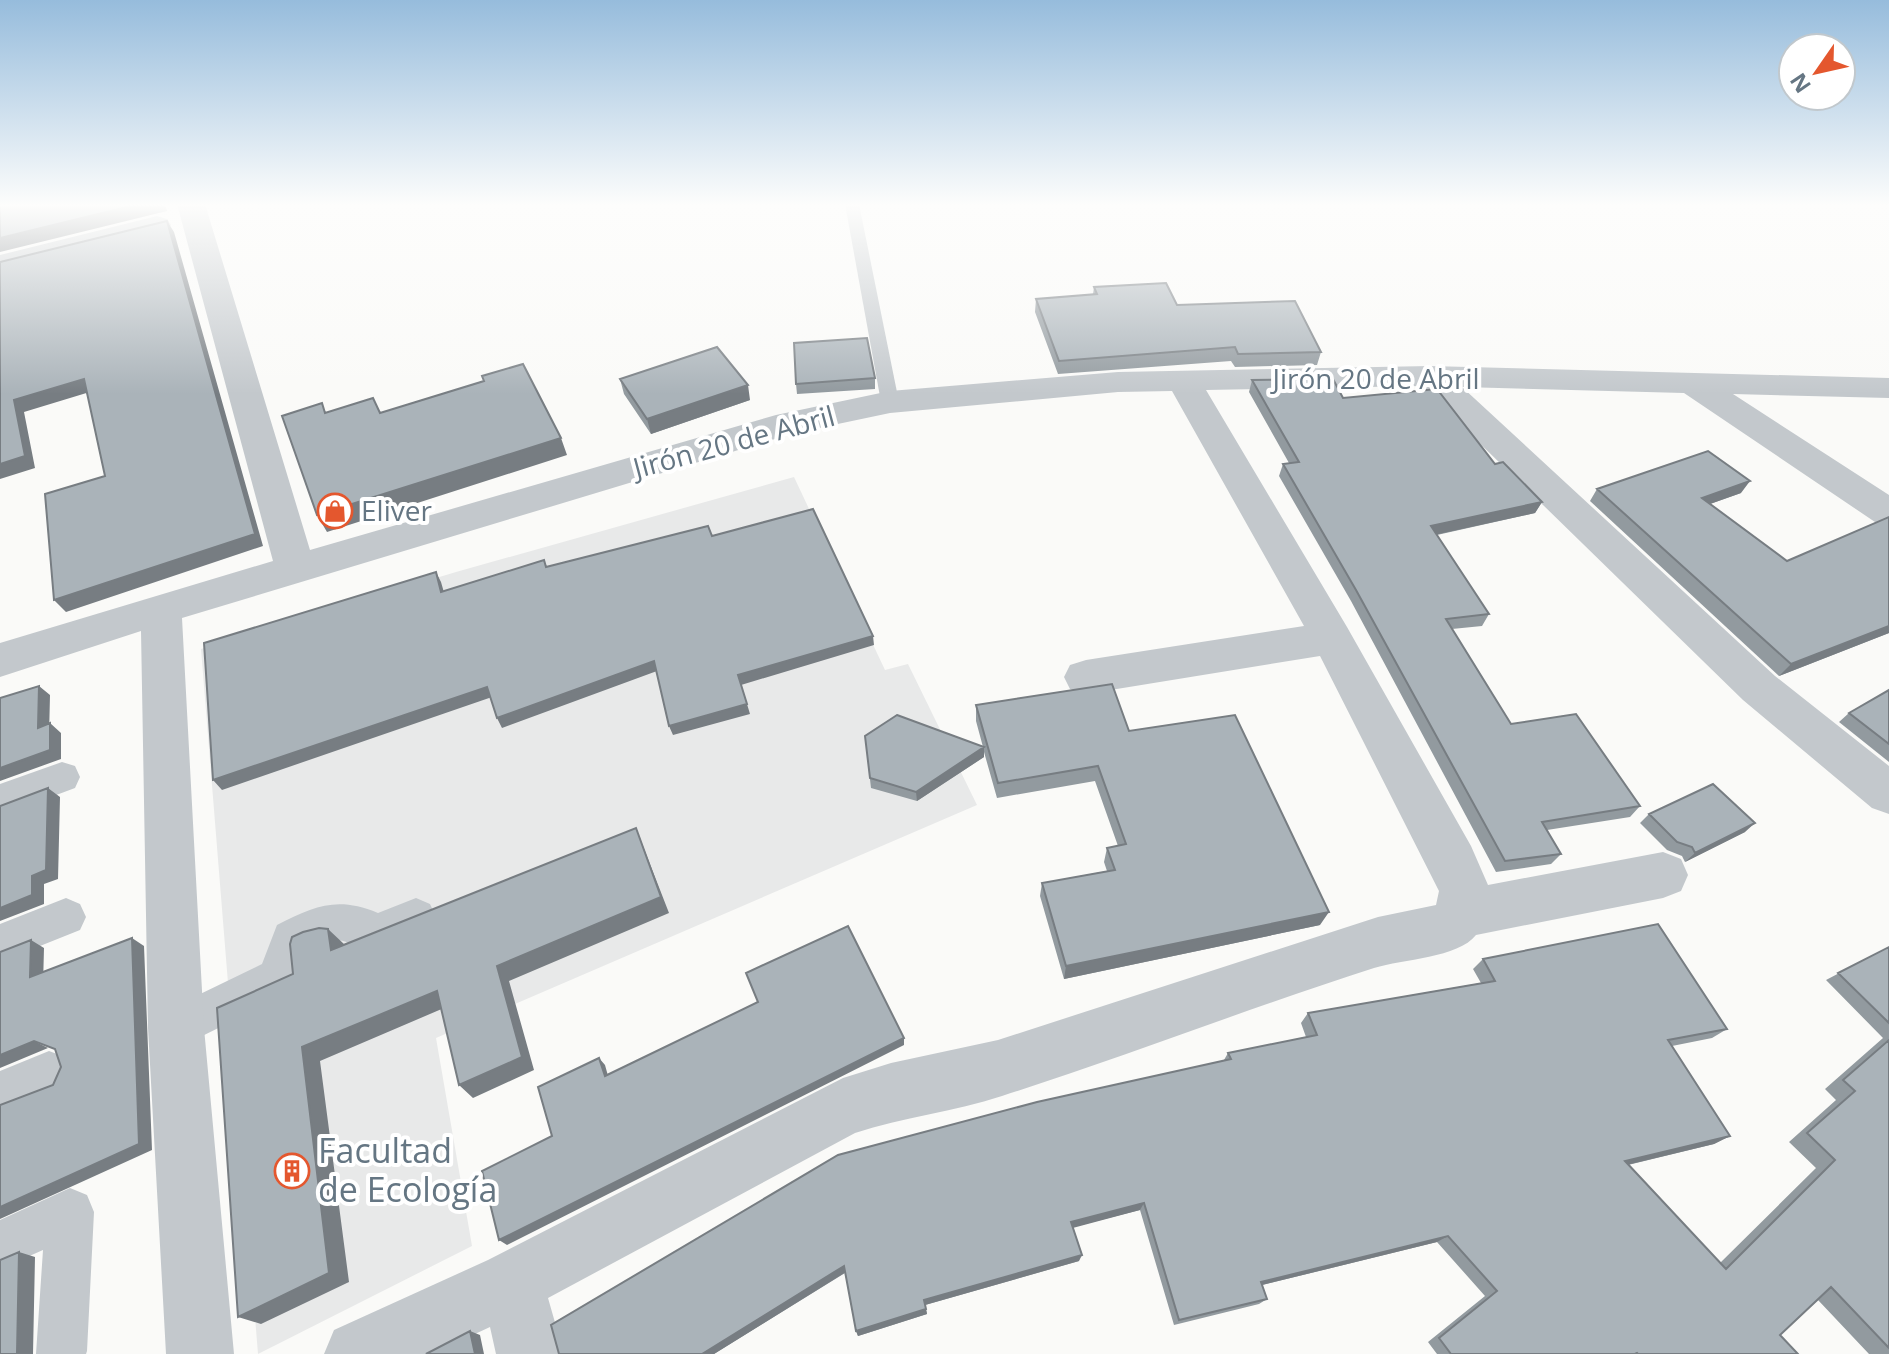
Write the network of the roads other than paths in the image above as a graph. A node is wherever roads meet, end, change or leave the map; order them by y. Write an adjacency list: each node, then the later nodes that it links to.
1 (208, 267): 9 (street)
2 (864, 267): 7 (lane)
3 (1430, 376): 4 (street, Jirón 20 de Abril); 5 (street, Jirón 20 de Abril); 15 (street)
4 (1183, 380): 7 (street, Jirón 20 de Abril); 11 (street)
5 (1691, 382): 6 (street, Jirón 20 de Abril); 8 (street)
6 (1880, 393)
7 (890, 402): 9 (street, Jirón 20 de Abril)
8 (1889, 513)
9 (295, 568): 10 (street, Jirón 20 de Abril)
10 (161, 609): 12 (street, Jirón 20 de Abril); 22 (street)
11 (1332, 638): 13 (street); 19 (street)
12 (0, 660)
13 (1086, 677)
14 (62, 777): 16 (street)
15 (1889, 794)
16 (0, 800)
17 (1663, 875): 19 (street)
18 (439, 908): 22 (street)
19 (1461, 914): 26 (street)
20 (66, 917): 21 (street)
21 (0, 943)
22 (176, 1028): 28 (street)
23 (49, 1073): 24 (street)
24 (0, 1093)
25 (0, 1245): 27 (street)
26 (511, 1283): 29 (street); 30 (street)
27 (61, 1351)
28 (200, 1354)
29 (358, 1354)
30 (530, 1354)

